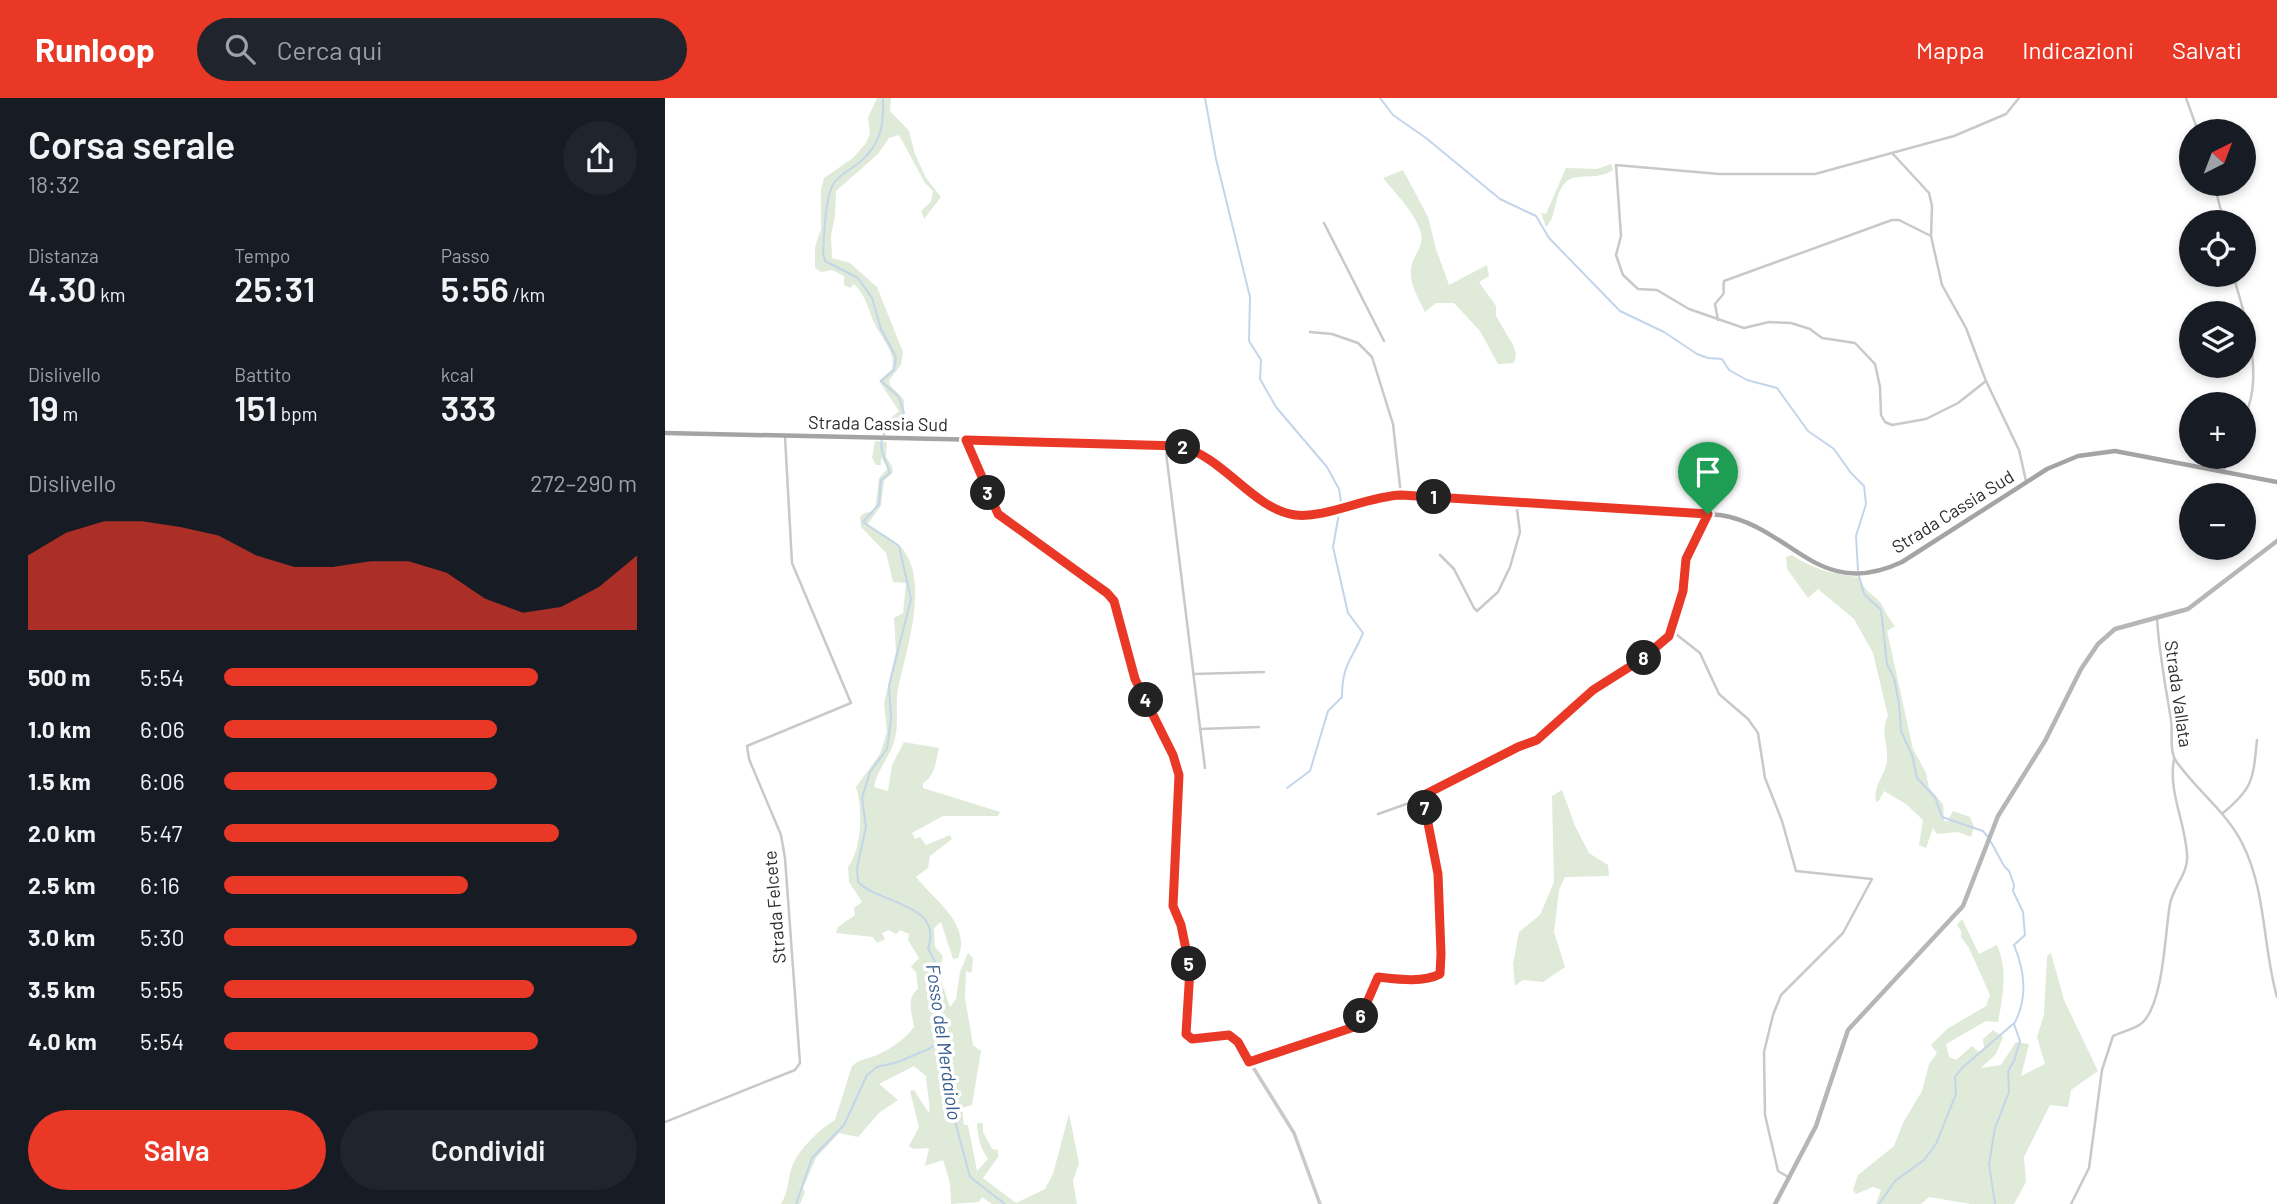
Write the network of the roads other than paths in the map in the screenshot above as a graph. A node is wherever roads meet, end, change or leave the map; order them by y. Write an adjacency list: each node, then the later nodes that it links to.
1 (2019, 98): 4 (street)
2 (2186, 98): 3 (street)
3 (2194, 119)
4 (1893, 154): 6 (street); 8 (street)
5 (1324, 223): 10 (street)
6 (1931, 236): 8 (street); 11 (street)
7 (2236, 287): 12 (street)
8 (1719, 322): 11 (street)
9 (1310, 332): 21 (street)
10 (1384, 341)
11 (1986, 381): 20 (street)
12 (2252, 392)
13 (665, 433): 14 (main road, Strada Cassia Sud)
14 (785, 436): 15 (main road, Strada Cassia Sud); 40 (street, Strada Felcete)
15 (966, 440): 16 (main road, Strada Cassia Sud); 39 (street)
16 (1165, 444): 21 (main road, Strada Cassia Sud); 29 (street)
17 (2224, 469): 18 (street)
18 (2224, 473): 19 (main road, Strada Cassia Sud); 20 (main road, Strada Cassia Sud)
19 (2277, 482)
20 (2026, 483): 23 (main road, Strada Cassia Sud)
21 (1401, 495): 22 (main road, Strada Cassia Sud)
22 (1516, 502): 23 (main road, Strada Cassia Sud); 25 (street)
23 (1708, 514): 27 (street)
24 (2277, 541): 26 (main road)
25 (1440, 555)
26 (2157, 618): 33 (street, Strada Vallata); 41 (main road)
27 (1672, 631): 35 (street); 41 (street)
28 (1264, 672): 29 (street)
29 (1193, 674): 31 (street)
30 (1259, 727): 31 (street)
31 (1200, 729): 34 (street)
32 (2257, 740): 36 (street)
33 (2174, 759): 36 (street, Strada Vallata); 44 (street)
34 (1205, 768)
35 (1426, 794): 37 (street); 39 (street)
36 (2223, 813): 38 (street, Strada Vallata)
37 (1378, 814)
38 (2277, 997)
39 (1249, 1062): 42 (street)
40 (665, 1122)
41 (1790, 1178): 43 (main road)
42 (1320, 1204)
43 (1775, 1204)
44 (2071, 1204)

